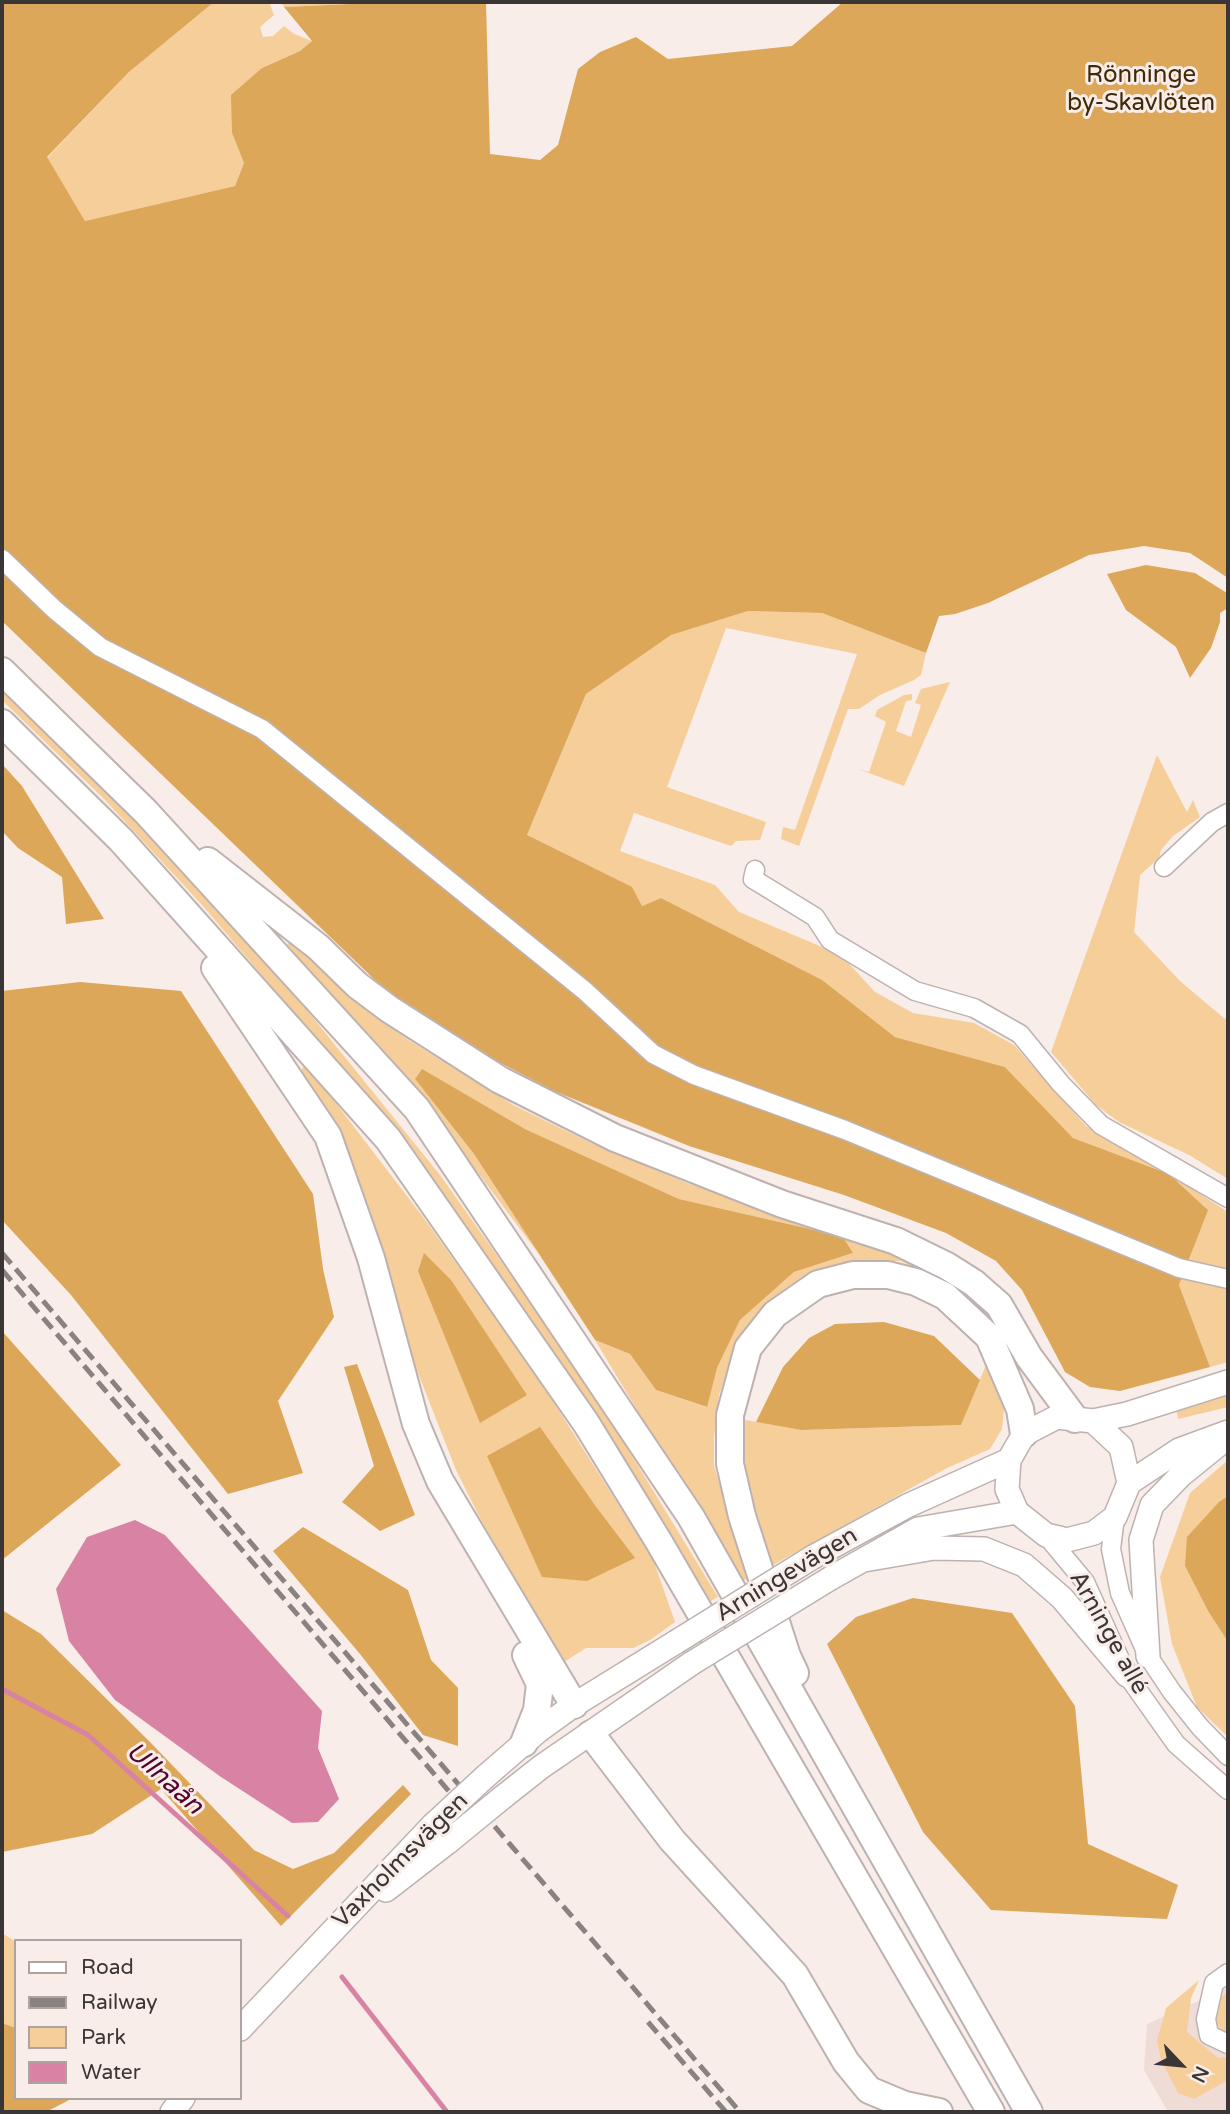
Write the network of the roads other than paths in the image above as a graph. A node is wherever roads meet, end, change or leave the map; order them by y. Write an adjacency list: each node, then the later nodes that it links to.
1 (2, 559): 10 (street)
2 (2, 671): 4 (highway)
3 (2, 723): 6 (highway)
4 (146, 812): 12 (highway); 29 (highway)
5 (1228, 813): 7 (street)
6 (121, 840): 16 (highway); 35 (highway)
7 (1164, 867)
8 (755, 870): 9 (street)
9 (1228, 1198)
10 (1228, 1279)
11 (1228, 1382): 12 (main road)
12 (1084, 1420): 13 (main road); 17 (main road)
13 (1024, 1434): 15 (main road); 29 (highway)
14 (1228, 1435): 17 (main road); 22 (main road)
15 (1009, 1460): 18 (main road); 24 (main road, Arningevägen, bridge)
16 (440, 1480): 24 (highway); 26 (highway)
17 (1129, 1483): 19 (main road)
18 (1017, 1512): 20 (main road); 21 (main road, Arningevägen)
19 (1115, 1517): 20 (main road); 22 (street, Arninge allé)
20 (1046, 1535): 23 (street, Arninge allé)
21 (864, 1560): 23 (main road); 25 (main road, Arningevägen, bridge)
22 (1148, 1656): 27 (street, Arninge allé)
23 (1127, 1675): 28 (street, Arninge allé)
24 (574, 1705): 25 (main road); 26 (main road, Vaxholmsvägen)
25 (591, 1734): 30 (main road, Arningevägen, bridge); 34 (highway)
26 (524, 1743): 30 (main road, Vaxholmsvägen, bridge)
27 (1228, 1756)
28 (1228, 1790)
29 (865, 1826): 36 (highway)
30 (440, 1833): 32 (main road, Vaxholmsvägen)
31 (1228, 1973): 33 (street)
32 (242, 2027)
33 (1228, 2045)
34 (939, 2112)
35 (991, 2112)
36 (1029, 2112)

